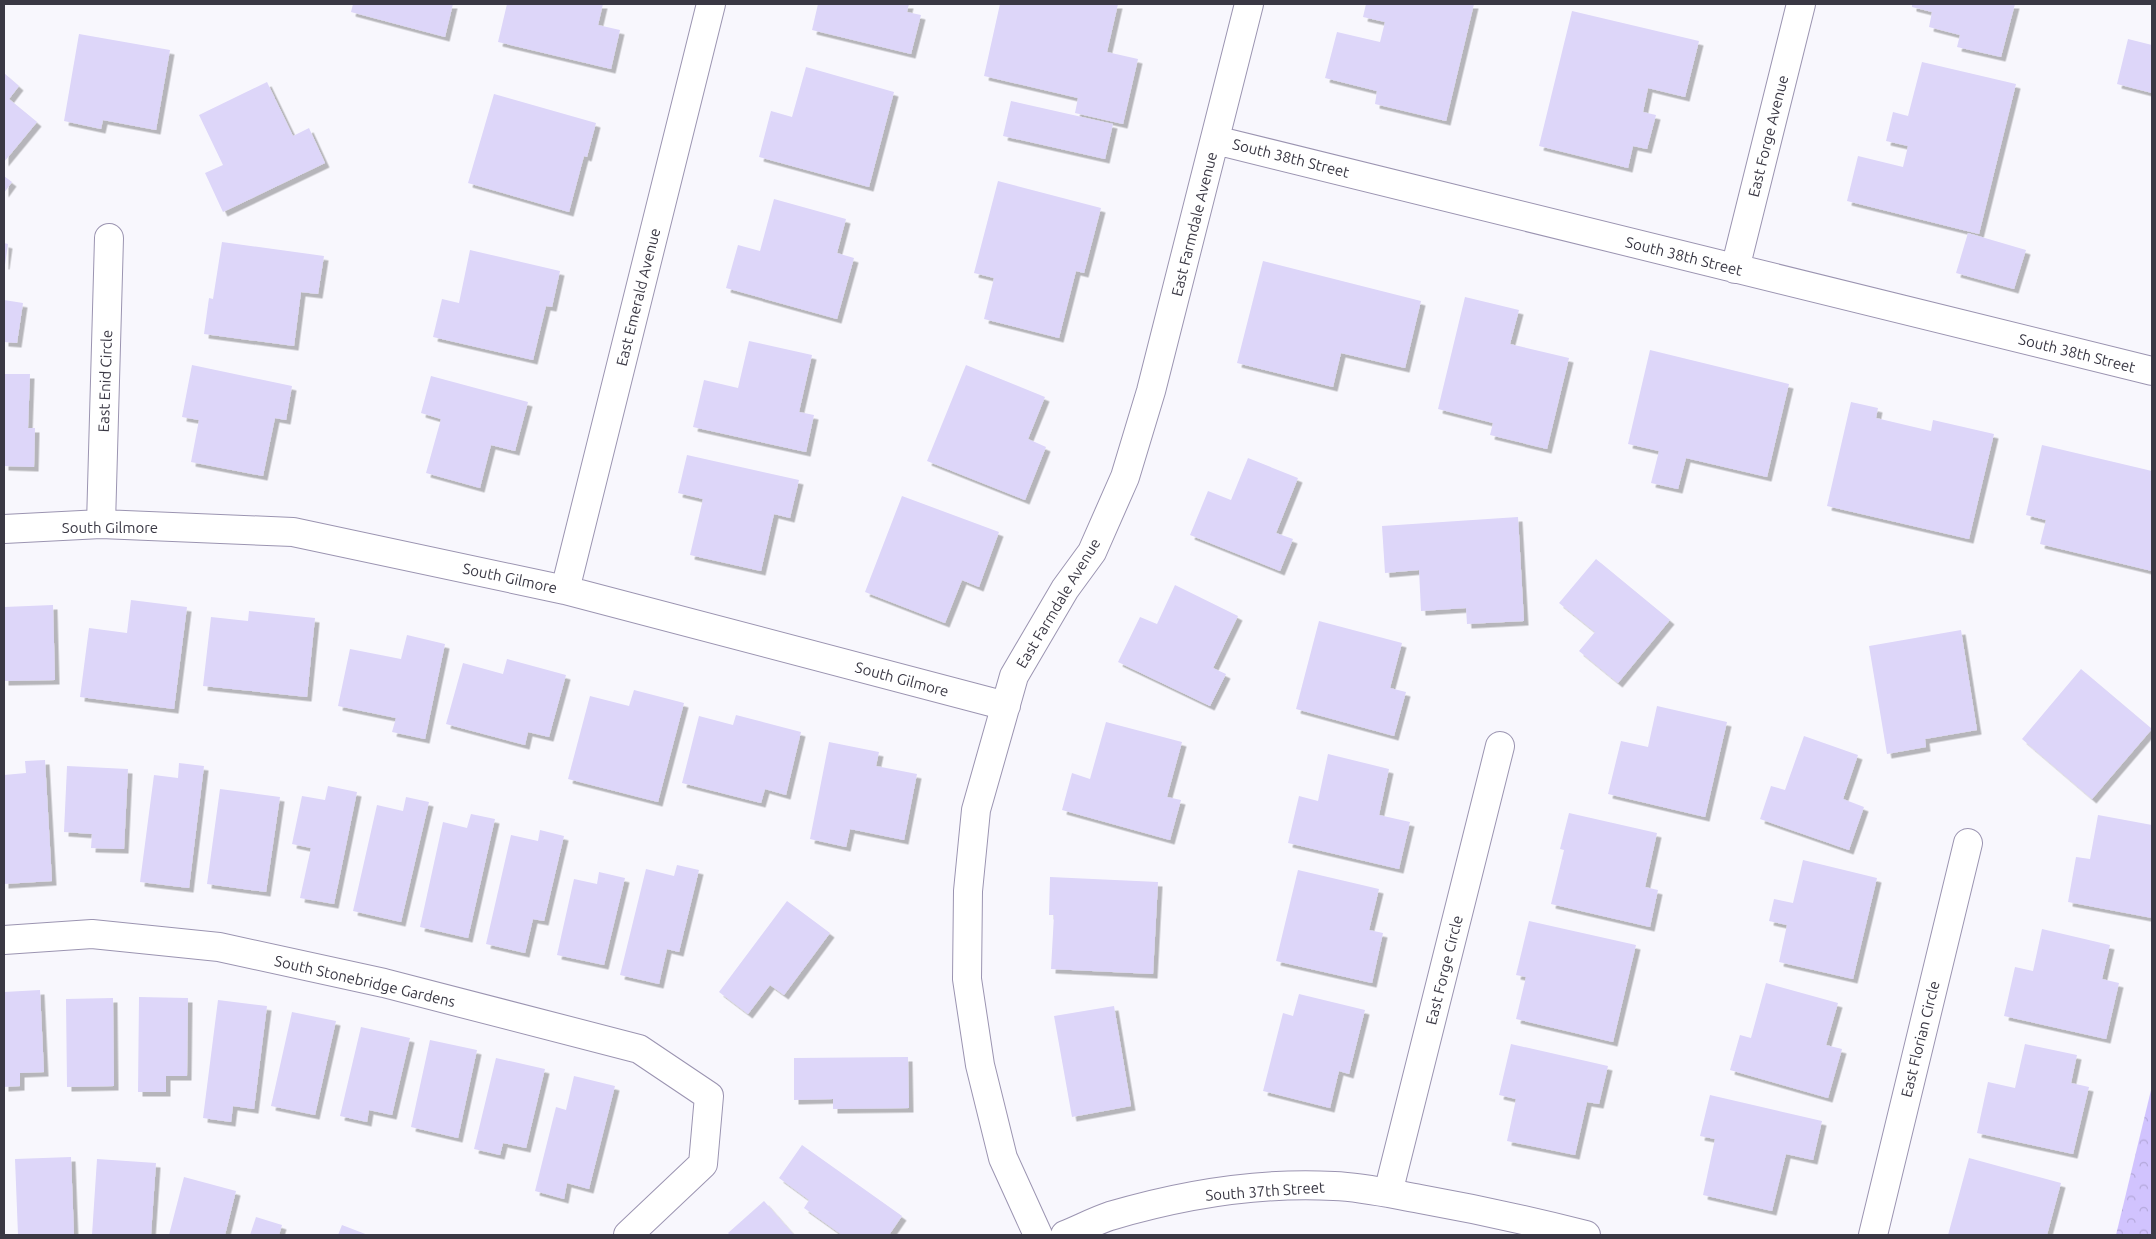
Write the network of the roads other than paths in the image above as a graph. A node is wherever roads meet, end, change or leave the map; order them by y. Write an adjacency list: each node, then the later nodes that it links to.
1 (712, 4): 10 (street, East Emerald Avenue)
2 (1249, 4): 4 (street, East Farmdale Avenue)
3 (1801, 4): 6 (street, East Forge Avenue)
4 (1215, 140): 6 (street, South 38th Street); 11 (street, East Farmdale Avenue)
5 (110, 238): 8 (street, East Enid Circle)
6 (1735, 269): 7 (street, South 38th Street)
7 (2152, 371)
8 (101, 524): 9 (street, South Gilmore); 10 (street, South Gilmore)
9 (4, 530)
10 (565, 590): 11 (street, South Gilmore)
11 (1006, 706): 17 (street, East Farmdale Avenue)
12 (1500, 746): 15 (street, East Forge Circle)
13 (1968, 843): 20 (street, East Florian Circle)
14 (4, 940): 16 (street, South Stonebridge Gardens)
15 (1388, 1193): 18 (street, South 37th Street); 19 (street, South 37th Street)
16 (628, 1235)
17 (1038, 1235)
18 (1065, 1235)
19 (1586, 1235)
20 (1872, 1235)

